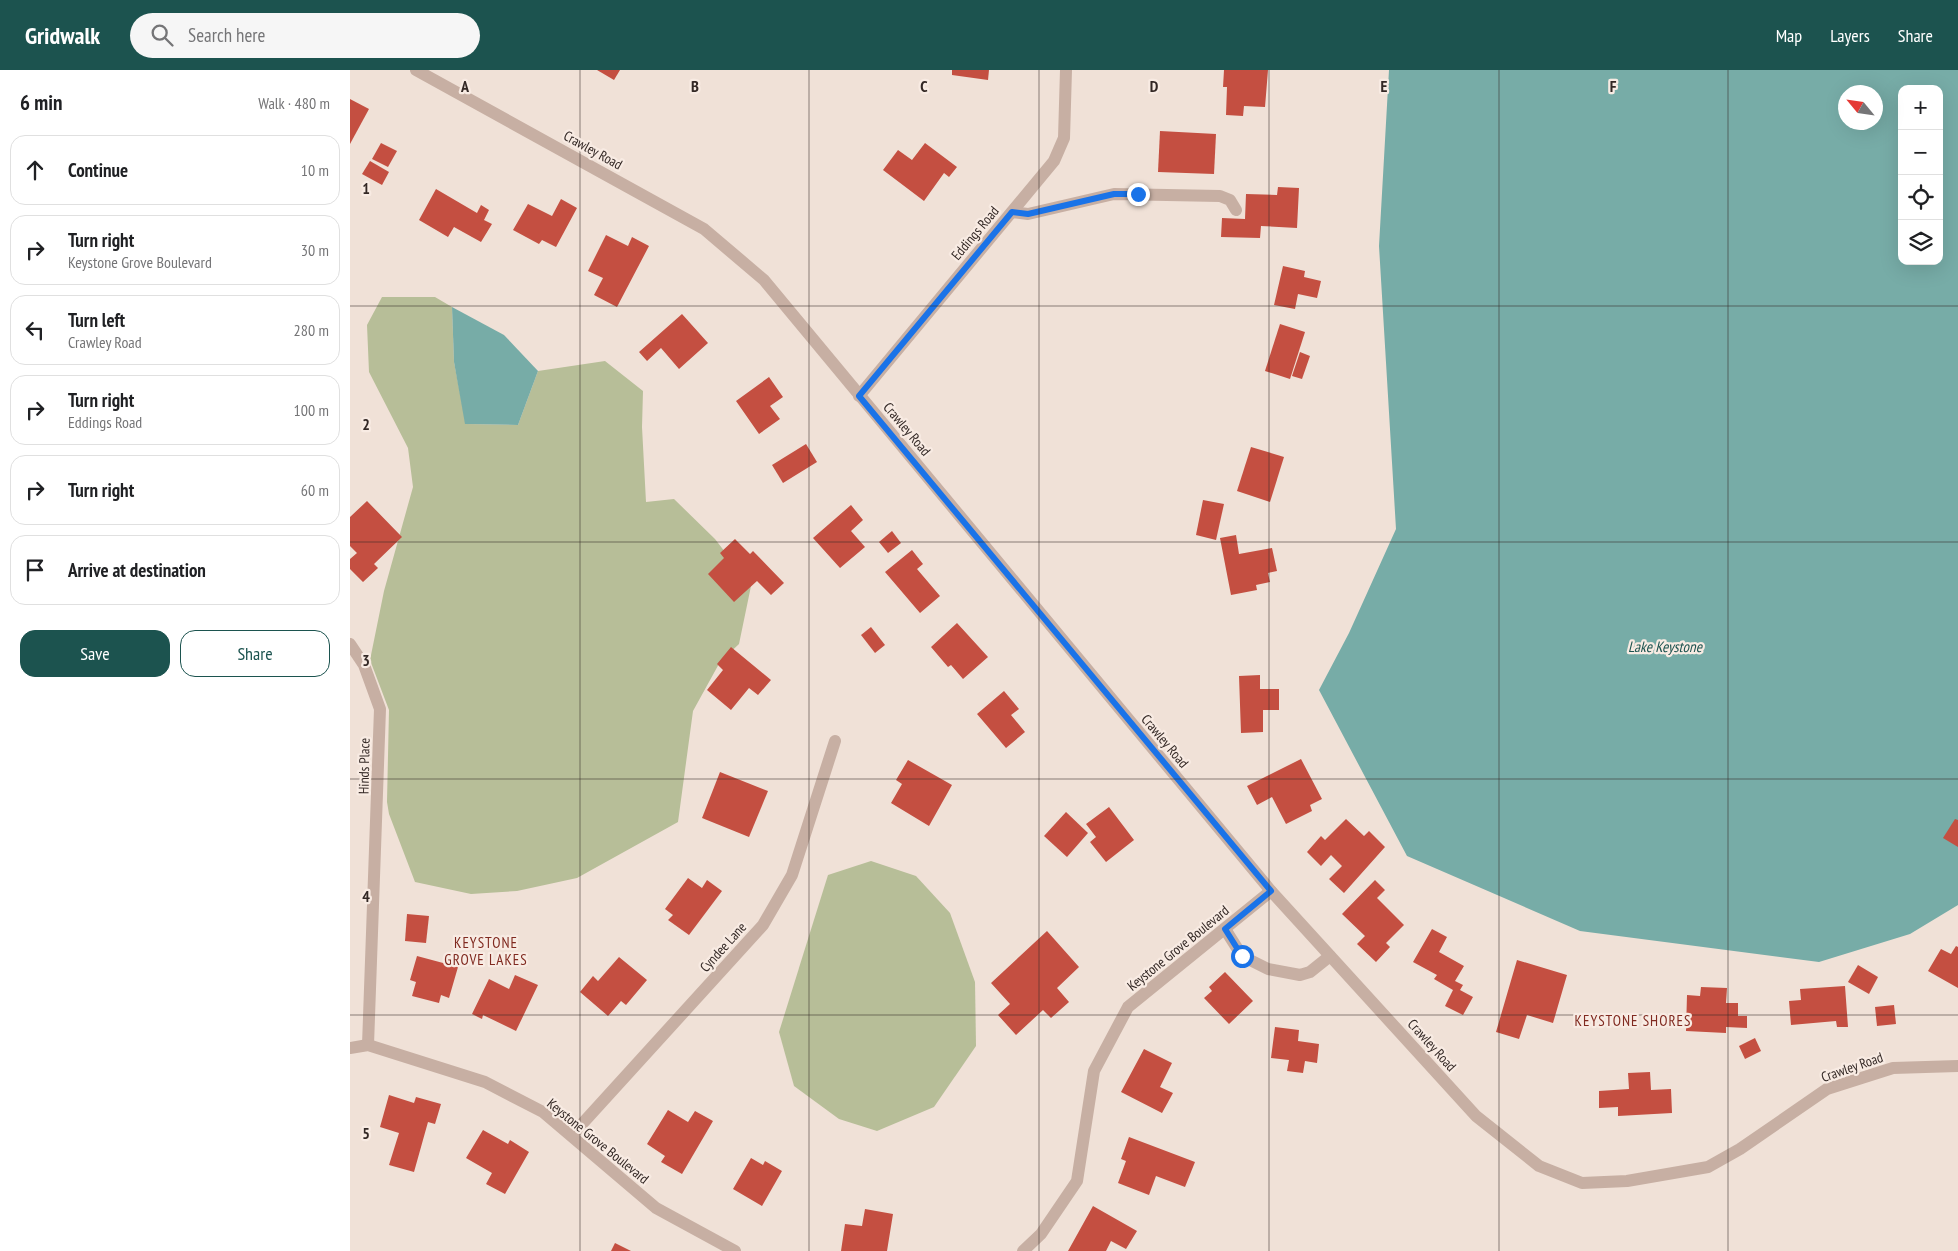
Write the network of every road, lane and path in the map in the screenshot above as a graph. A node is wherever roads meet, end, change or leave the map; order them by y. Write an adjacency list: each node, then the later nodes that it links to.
1 (416, 70): 3 (street, Crawley Road)
2 (1066, 70): 5 (street, Eddings Road)
3 (435, 74): 6 (street, Crawley Road)
4 (1236, 210): 5 (street)
5 (1012, 212): 6 (street, Eddings Road)
6 (859, 396): 9 (street, Crawley Road)
7 (350, 644): 12 (street, Hinds Place)
8 (835, 741): 15 (street, Cyndee Lane)
9 (1271, 891): 10 (street, Keystone Grove Boulevard); 11 (street, Crawley Road)
10 (1225, 929): 11 (street); 17 (street, Keystone Grove Boulevard)
11 (1330, 956): 14 (street, Crawley Road)
12 (368, 1045): 13 (street, Keystone Grove Boulevard); 15 (street, Keystone Grove Boulevard)
13 (350, 1048)
14 (1958, 1066)
15 (572, 1135): 16 (street, Keystone Grove Boulevard)
16 (735, 1251)
17 (1023, 1251)

